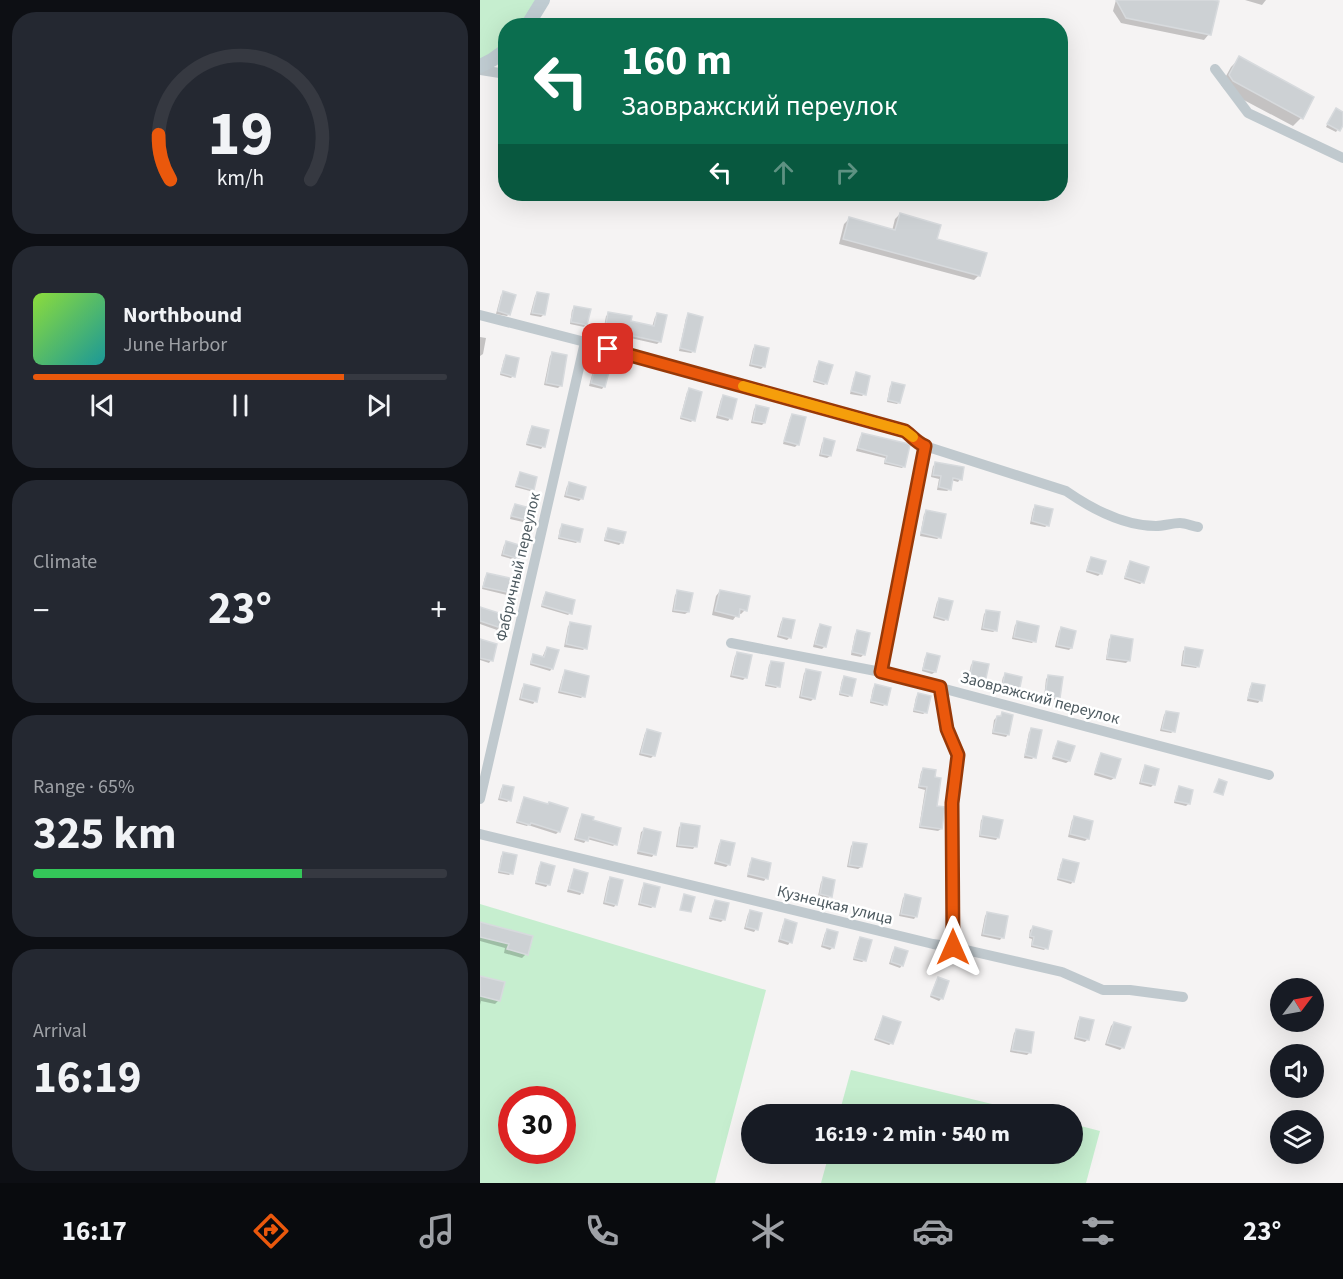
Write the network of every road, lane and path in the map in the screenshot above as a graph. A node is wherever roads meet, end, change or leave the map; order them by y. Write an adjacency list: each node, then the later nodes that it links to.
1 (543, 0): 2 (main road)
2 (532, 18)
3 (498, 56): 4 (main road)
4 (480, 68): 6 (street)
5 (1215, 69): 7 (street)
6 (498, 72)
7 (1343, 158)
8 (480, 315): 9 (street)
9 (585, 342): 10 (street); 16 (street, Фабричный переулок)
10 (925, 446): 11 (street); 13 (street)
11 (1198, 527)
12 (731, 643): 13 (street, Заовражский переулок)
13 (881, 672): 14 (street, Заовражский переулок)
14 (940, 687): 15 (street, Заовражский переулок); 18 (street)
15 (1269, 775)
16 (480, 798)
17 (480, 834): 18 (street, Кузнецкая улица)
18 (953, 947): 19 (street, Кузнецкая улица)
19 (1183, 997)

